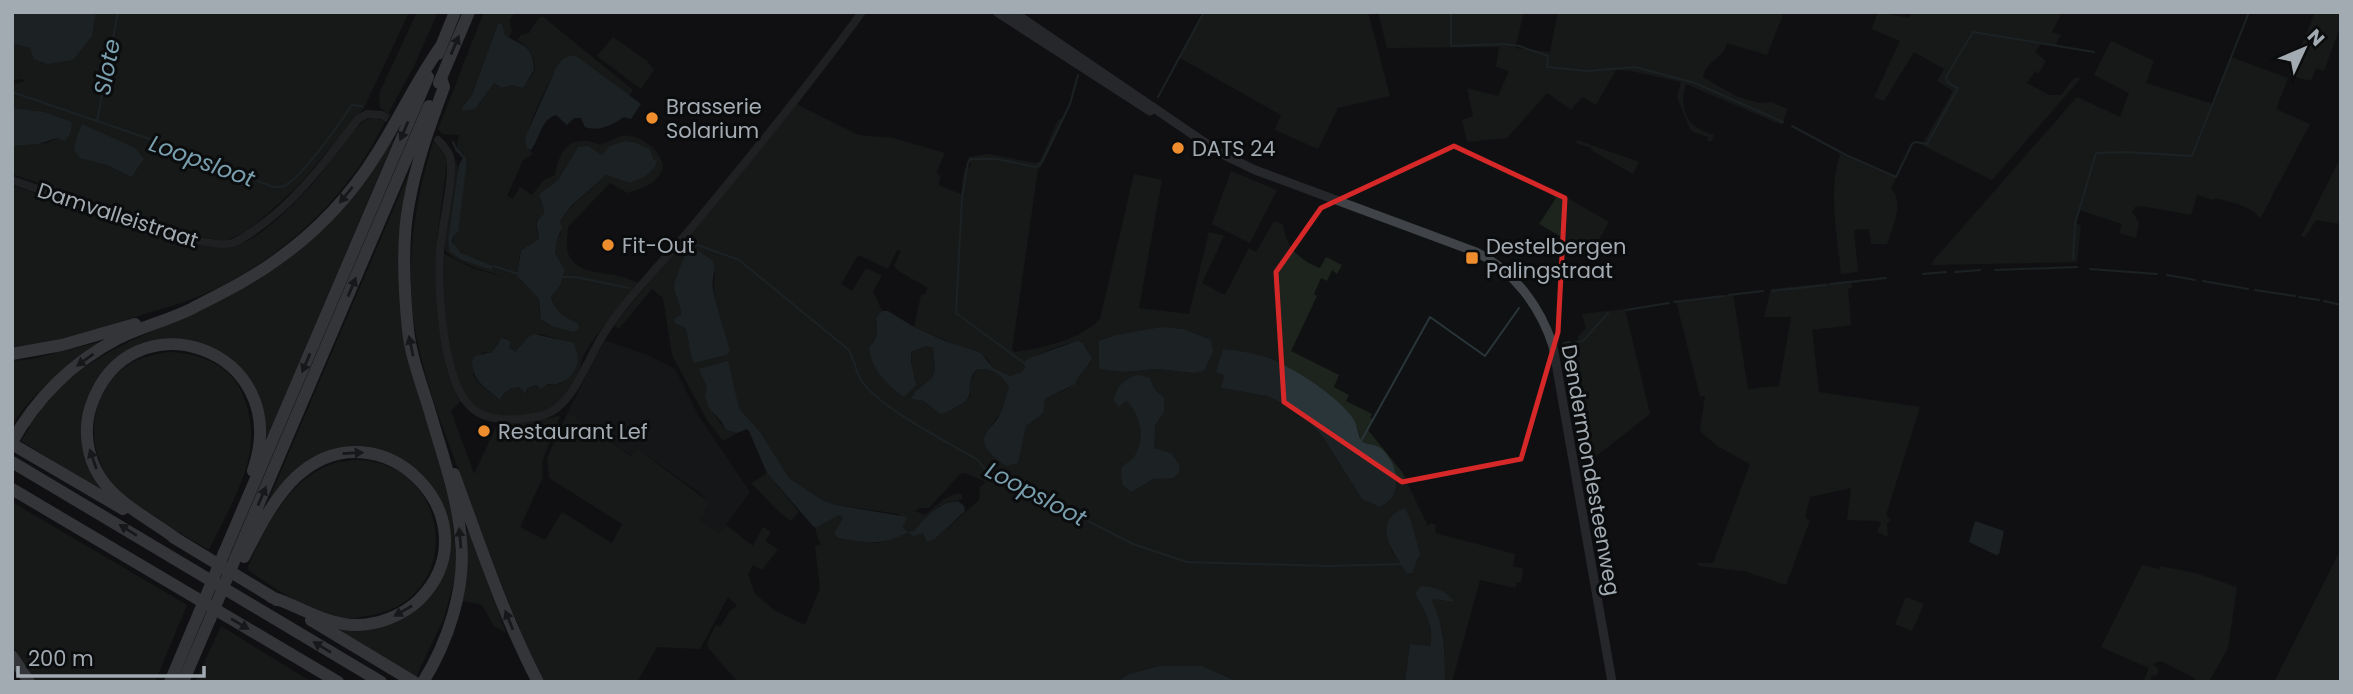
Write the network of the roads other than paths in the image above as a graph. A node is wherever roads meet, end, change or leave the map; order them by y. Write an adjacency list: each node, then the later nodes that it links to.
1 (455, 12): 6 (highway)
2 (469, 12): 7 (highway, one-way to 2)
3 (862, 12): 10 (street)
4 (997, 12): 9 (main road, Dendermondesteenweg)
5 (1013, 12): 9 (main road, Dendermondesteenweg)
6 (441, 46): 12 (highway, one-way to 12); 18 (highway, one-way to 18)
7 (441, 78): 14 (highway, one-way to 7); 20 (highway, one-way to 7)
8 (381, 115): 11 (street, Damvalleistraat)
9 (1168, 119): 32 (main road, Dendermondesteenweg)
10 (438, 140)
11 (12, 180)
12 (202, 302): 13 (highway); 15 (highway, one-way to 15)
13 (12, 354)
14 (430, 412): 30 (highway, one-way to 14); 31 (highway, one-way to 14)
15 (12, 443): 19 (highway)
16 (12, 462): 28 (highway, one-way to 16)
17 (12, 489): 27 (highway, one-way to 27)
18 (246, 502): 19 (highway, one-way to 18); 20 (highway)
19 (178, 540): 21 (highway)
20 (234, 558): 21 (highway, one-way to 21); 22 (highway, bridge); 22 (highway, bridge)
21 (271, 597): 29 (highway)
22 (205, 616): 25 (highway); 26 (highway)
23 (12, 656): 24 (highway)
24 (29, 682)
25 (170, 682)
26 (183, 682)
27 (338, 682)
28 (382, 682)
29 (414, 682)
30 (423, 682)
31 (538, 682)
32 (1612, 682)

